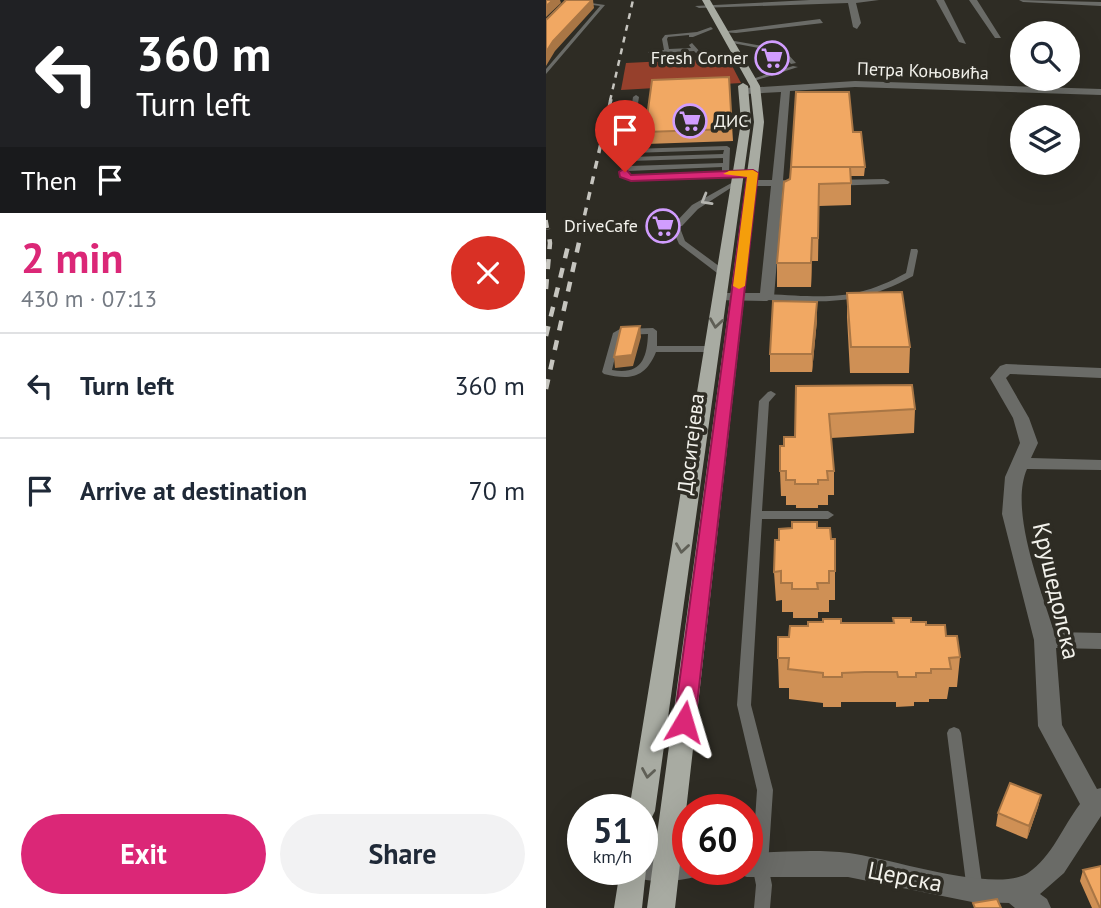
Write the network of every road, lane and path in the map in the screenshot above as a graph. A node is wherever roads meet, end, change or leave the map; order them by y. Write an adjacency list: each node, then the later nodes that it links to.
1 (597, 0): 7 (lane)
2 (852, 0): 3 (street); 9 (street); 12 (street)
3 (875, 0)
4 (940, 0): 15 (street)
5 (973, 0): 13 (street)
6 (1023, 0): 10 (street)
7 (587, 2): 8 (lane); 19 (lane)
8 (568, 3)
9 (702, 3): 14 (main road, Доситејева)
10 (1101, 4)
11 (820, 21): 14 (street)
12 (856, 27)
13 (998, 36)
14 (718, 38): 16 (lane); 16 (lane); 17 (lane); 20 (main road, Доситејева); 20 (lane)
15 (963, 41)
16 (693, 45): 17 (lane)
17 (667, 51): 18 (lane)
18 (651, 52)
19 (546, 72)
20 (751, 87): 21 (street, Петра Коњовића); 25 (main road, Доситејева)
21 (786, 88): 22 (street, Петра Коњовића); 27 (street)
22 (1101, 92)
23 (636, 97): 24 (lane)
24 (626, 159): 25 (lane); 25 (lane)
25 (737, 172): 27 (street); 31 (main road, Доситејева); 31 (lane, one-way to 31); 32 (main road, Доситејева)
26 (884, 182): 29 (street)
27 (778, 183): 28 (street); 33 (street)
28 (804, 183)
29 (818, 183)
30 (914, 251): 33 (lane)
31 (724, 274): 32 (main road, Доситејева)
32 (729, 297): 33 (street); 35 (main road, Доситејева, one-way to 35); 40 (main road, Доситејева)
33 (767, 297)
34 (652, 349): 34 (lane); 35 (lane)
35 (712, 349): 41 (main road, Доситејева)
36 (1101, 373): 38 (street, Крушедолска)
37 (771, 394): 42 (lane)
38 (1021, 463): 39 (street); 44 (street, Крушедолска)
39 (1101, 465)
40 (715, 475): 41 (main road); 51 (main road, Доситејева)
41 (693, 476): 47 (main road, Доситејева, one-way to 47)
42 (757, 515): 43 (lane); 49 (lane)
43 (828, 515)
44 (1045, 640): 45 (street); 48 (street, Крушедолска)
45 (1101, 641)
46 (954, 733): 54 (lane)
47 (645, 794)
48 (1097, 801): 55 (street, Церска)
49 (763, 804)
50 (763, 865): 54 (street, Церска)
51 (665, 867): 57 (main road, Доситејева)
52 (763, 883): 58 (lane)
53 (631, 885): 56 (main road)
54 (975, 891): 55 (street, Церска)
55 (1015, 891): 59 (street)
56 (628, 908)
57 (661, 908)
58 (762, 908)
59 (1037, 908)

